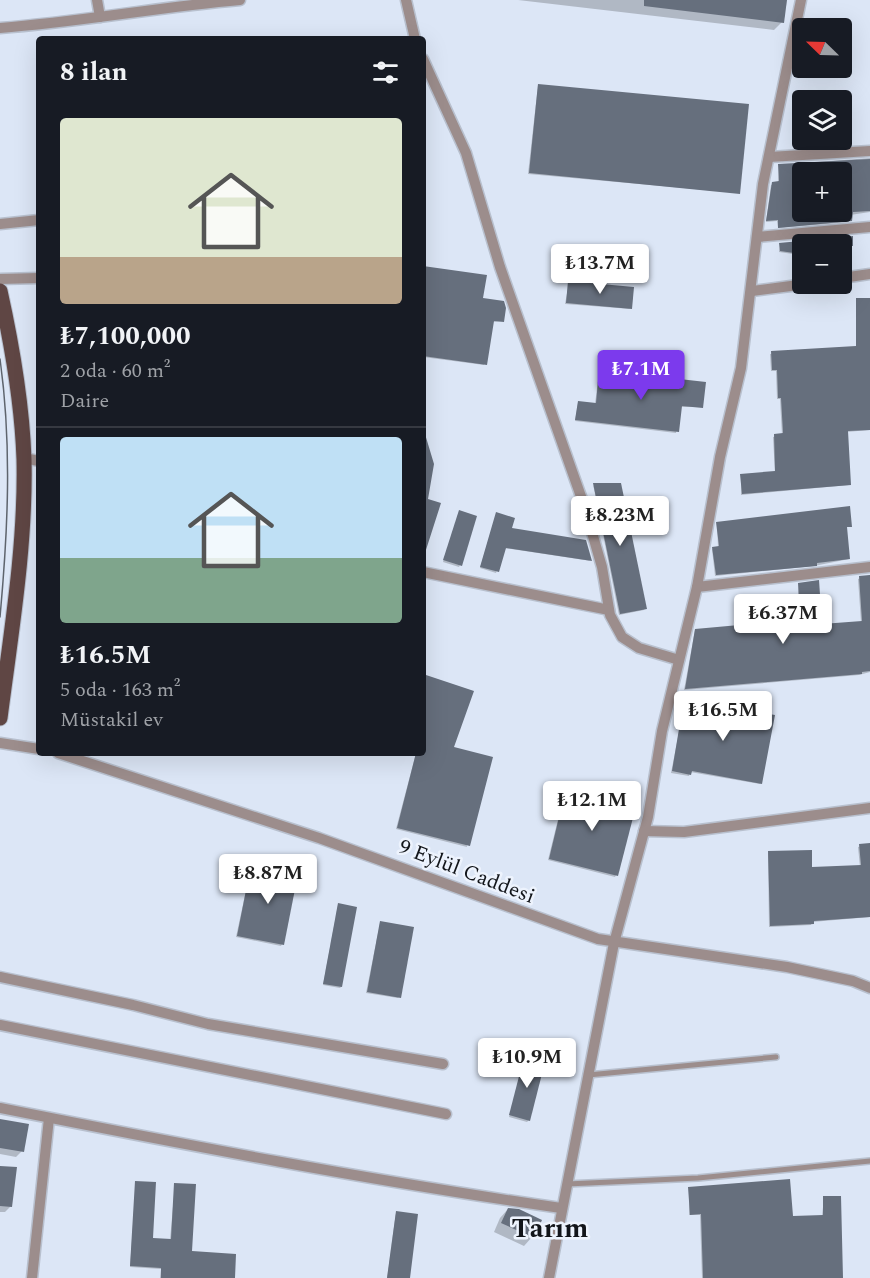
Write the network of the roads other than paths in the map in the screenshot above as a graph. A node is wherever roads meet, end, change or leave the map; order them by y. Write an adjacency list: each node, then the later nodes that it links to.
1 (97, 0): 5 (street)
2 (240, 0): 5 (street)
3 (406, 0): 7 (street)
4 (801, 0): 10 (street)
5 (100, 17): 6 (street)
6 (0, 28)
7 (414, 36)
8 (426, 66): 26 (street)
9 (870, 151): 10 (street)
10 (769, 157): 14 (street)
11 (36, 220): 12 (street)
12 (0, 225)
13 (870, 227): 14 (street)
14 (757, 237): 21 (street)
15 (870, 274): 16 (street)
16 (852, 277)
17 (36, 278): 18 (street)
18 (0, 279)
19 (792, 286): 21 (street)
20 (0, 291): 22 (main road)
21 (752, 291): 25 (street)
22 (31, 459): 28 (main road)
23 (870, 567): 25 (street)
24 (426, 573): 26 (street)
25 (697, 587): 27 (street)
26 (609, 610): 27 (street)
27 (679, 660): 33 (street)
28 (0, 718)
29 (0, 743): 30 (street)
30 (36, 748)
31 (67, 756): 34 (street, 9 Eylül Caddesi)
32 (870, 808): 33 (street)
33 (644, 831): 34 (street)
34 (614, 943): 36 (street, 9 Eylül Caddesi); 40 (street)
35 (0, 977): 39 (street)
36 (870, 988)
37 (0, 1025): 42 (street)
38 (776, 1057): 40 (lane)
39 (443, 1064)
40 (588, 1075): 45 (street)
41 (0, 1108): 43 (street)
42 (447, 1114)
43 (49, 1118): 46 (street); 47 (street)
44 (870, 1161): 45 (lane)
45 (566, 1184): 46 (street)
46 (561, 1208): 48 (street)
47 (32, 1278)
48 (549, 1278)

